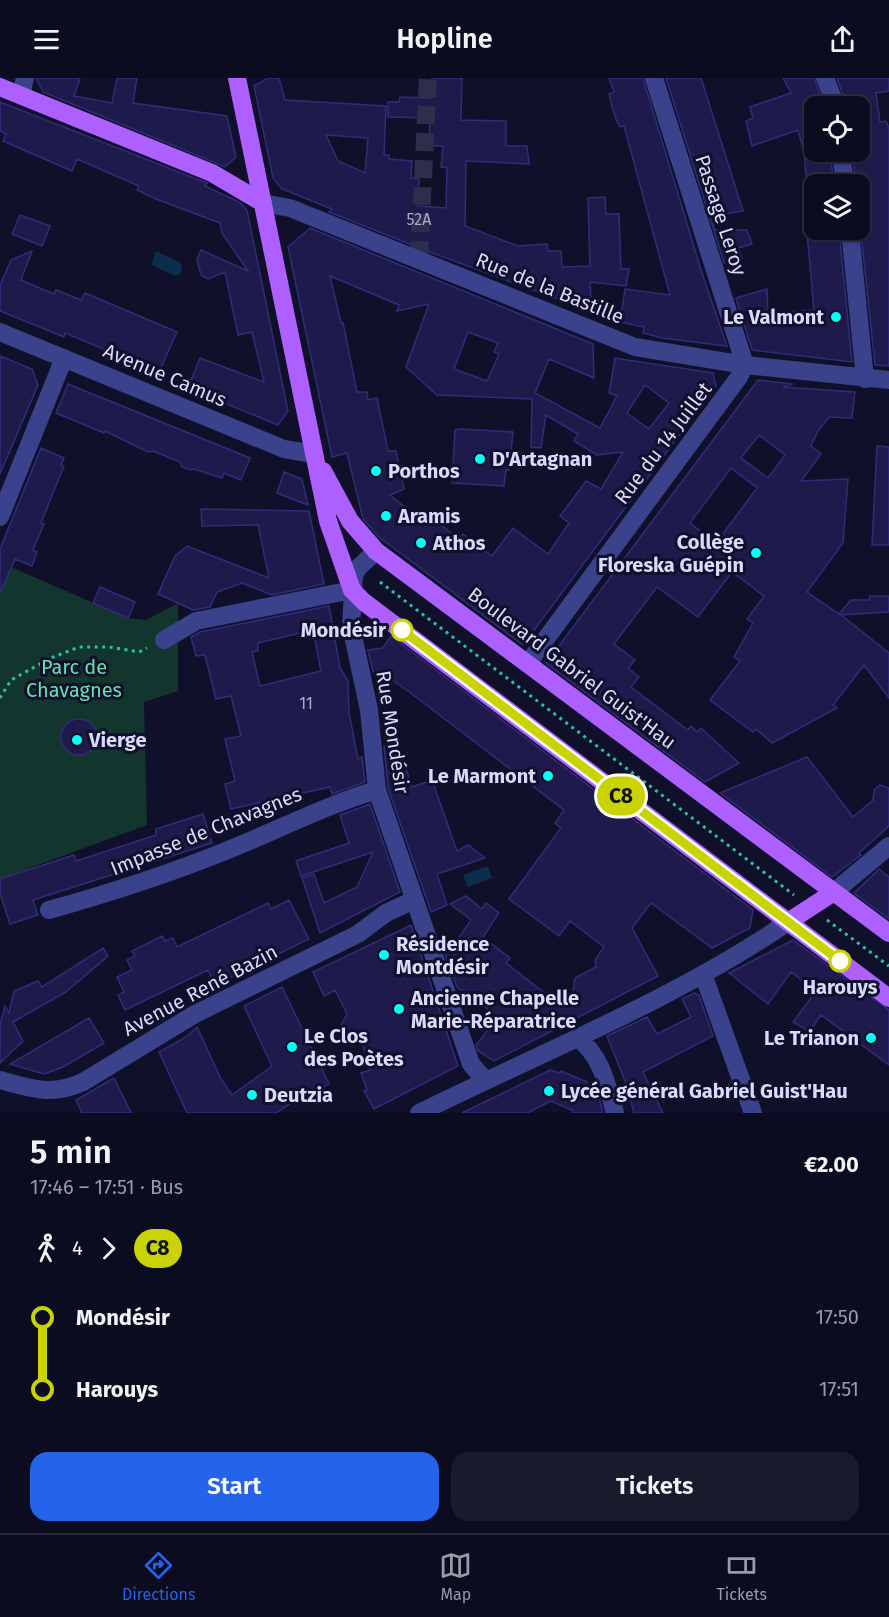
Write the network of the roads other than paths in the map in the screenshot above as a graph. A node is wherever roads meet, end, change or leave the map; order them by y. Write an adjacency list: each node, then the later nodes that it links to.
1 (237, 78): 7 (main road, Rue Mondésir)
2 (654, 78): 13 (street, Passage Leroy)
3 (825, 78): 6 (street)
4 (23, 86): 5 (main road, Rue de la Bastille); 8 (main road, Rue de la Bastille)
5 (0, 87)
6 (832, 96)
7 (252, 149): 8 (main road, Rue de la Bastille); 9 (main road, Rue Mondésir)
8 (212, 173): 9 (main road, Rue de la Bastille)
9 (264, 202): 13 (street, Rue de la Bastille); 16 (main road, Rue Mondésir)
10 (851, 240): 14 (street)
11 (0, 332): 12 (street, Avenue Camus)
12 (64, 358): 16 (street, Avenue Camus); 17 (street)
13 (745, 365): 14 (street, Rue de la Bastille); 21 (street, Rue du 14 Juillet)
14 (865, 379): 15 (street, Rue de la Bastille)
15 (889, 380)
16 (314, 454): 18 (main road, Boulevard Gabriel Guist'Hau); 19 (main road, Rue Mondésir)
17 (0, 517)
18 (376, 551): 19 (street); 21 (main road, Boulevard Gabriel Guist'Hau)
19 (358, 596): 20 (street); 22 (street, Rue Mondésir); 27 (main road)
20 (164, 640)
21 (528, 663): 24 (main road, Boulevard Gabriel Guist'Hau)
22 (377, 790): 25 (street, Rue Mondésir); 26 (street, Impasse de Chavagnes)
23 (889, 846): 24 (street)
24 (834, 892): 27 (main road); 28 (main road, Boulevard Gabriel Guist'Hau)
25 (414, 900): 32 (street, Avenue René Bazin); 33 (street, Rue Mondésir)
26 (49, 910)
27 (788, 922): 29 (street); 30 (main road)
28 (889, 933)
29 (703, 974): 31 (street); 36 (street)
30 (889, 998)
31 (578, 1038): 33 (street); 35 (street)
32 (0, 1080)
33 (485, 1080): 34 (street)
34 (418, 1113)
35 (615, 1113)
36 (753, 1113)

